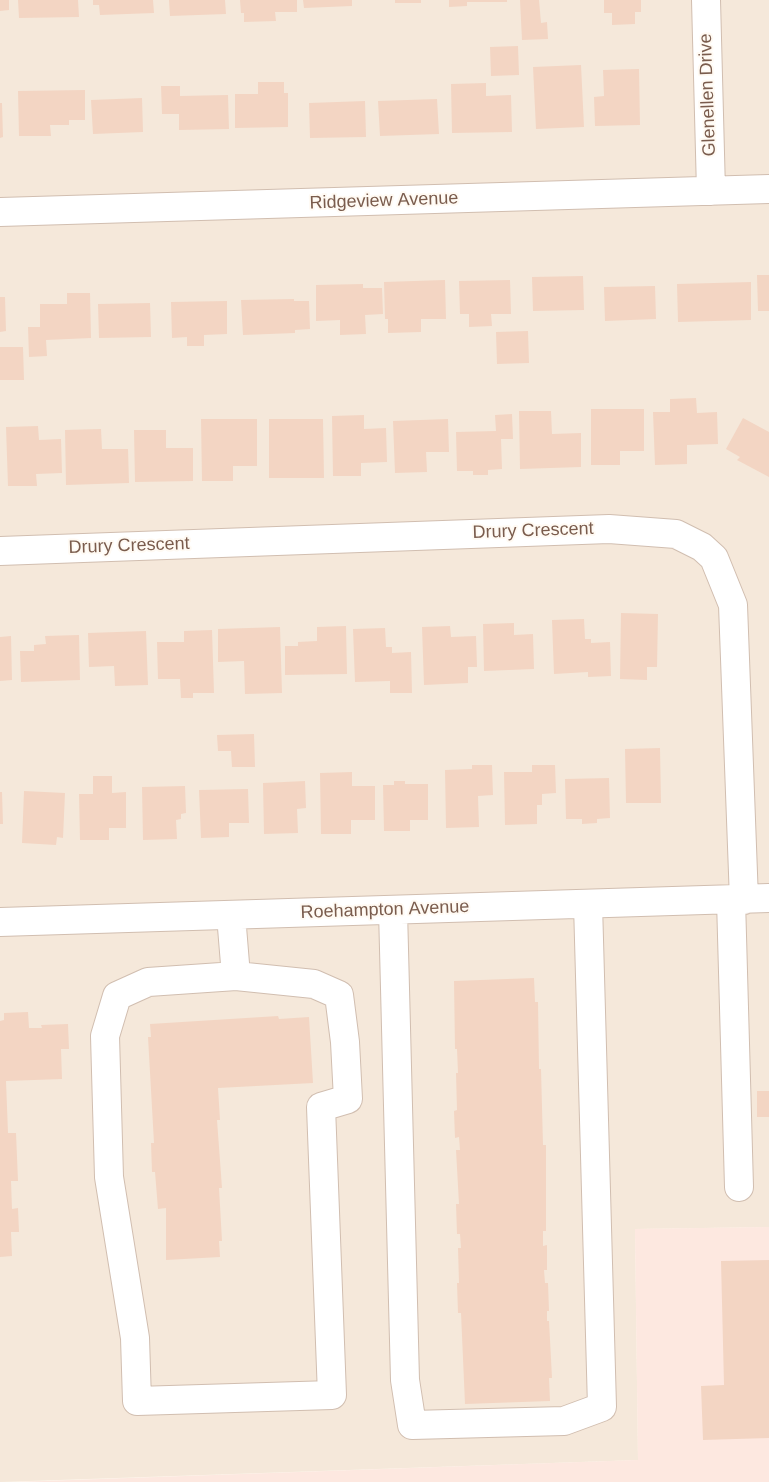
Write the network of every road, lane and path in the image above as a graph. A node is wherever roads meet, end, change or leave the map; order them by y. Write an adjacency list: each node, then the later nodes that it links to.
1 (706, 0): 3 (street, Glenellen Drive)
2 (769, 189): 3 (street, Ridgeview Avenue)
3 (711, 191): 4 (street, Ridgeview Avenue)
4 (0, 212)
5 (0, 550): 6 (street, Drury Crescent)
6 (748, 899): 7 (street, Roehampton Avenue); 12 (street, Drury Crescent)
7 (588, 904): 8 (street, Roehampton Avenue); 8 (street)
8 (393, 910): 9 (street, Roehampton Avenue)
9 (231, 915): 10 (street, Roehampton Avenue); 11 (street)
10 (0, 922)
11 (236, 976): 11 (street)
12 (739, 1187)

